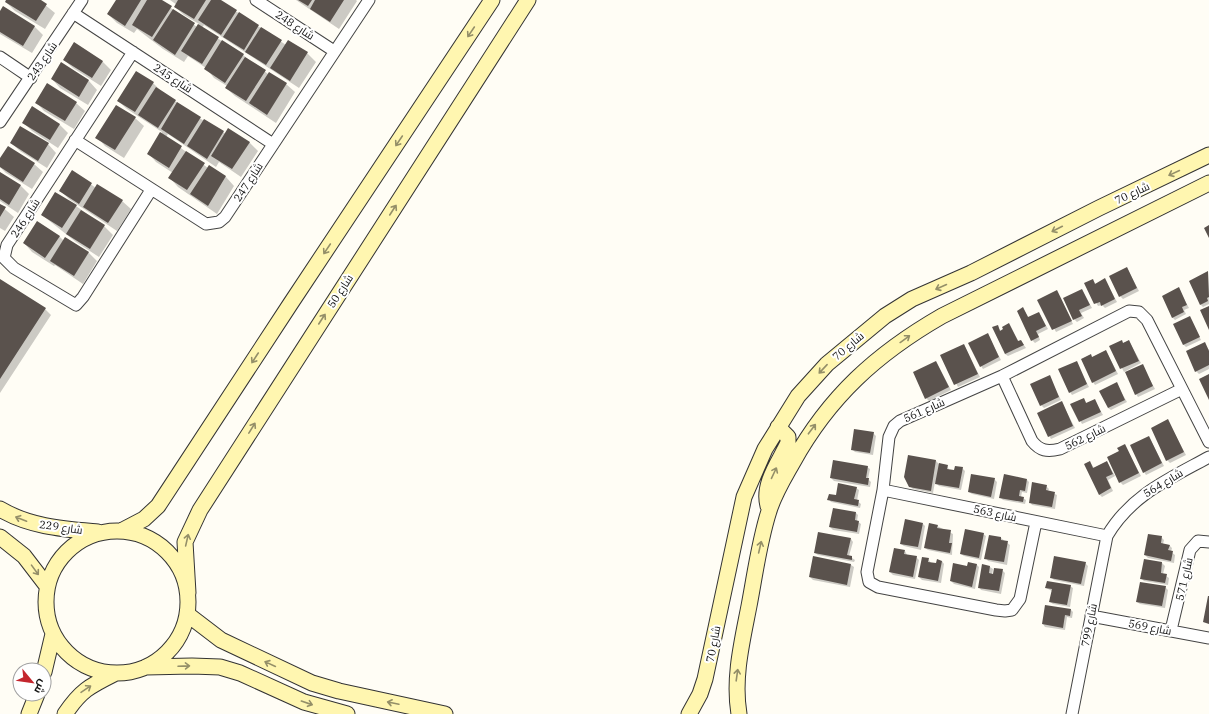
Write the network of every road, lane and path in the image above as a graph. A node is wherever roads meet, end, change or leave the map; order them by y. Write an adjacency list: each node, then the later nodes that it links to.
1 (82, 0): 6 (street, شارع 243)
2 (256, 0): 7 (street, شارع 248)
3 (369, 0): 7 (street, شارع 247)
4 (492, 0): 26 (main road, one-way to 26)
5 (528, 0): 32 (main road, شارع 50, one-way to 5)
6 (73, 13): 8 (street, شارع 245); 10 (street, شارع 243)
7 (334, 51): 13 (street, شارع 247)
8 (133, 52): 12 (street, شارع 246); 13 (street, شارع 245)
9 (0, 57): 10 (street)
10 (31, 78): 11 (street, شارع 243)
11 (0, 122)
12 (75, 140): 16 (street, شارع 247); 16 (street, شارع 246)
13 (273, 144): 16 (street, شارع 247)
14 (1209, 155): 19 (main road, شارع 70, one-way to 19)
15 (1209, 183): 24 (main road, one-way to 15)
16 (151, 190)
17 (1002, 376): 18 (street, شارع 562); 18 (street, شارع 561); 22 (street, شارع 561)
18 (1182, 389): 20 (street, شارع 561)
19 (778, 427): 24 (main road, one-way to 19); 47 (main road, شارع 70)
20 (1209, 442)
21 (1209, 457): 28 (street, شارع 564)
22 (883, 490): 25 (street, شارع 563); 25 (street, شارع 561)
23 (0, 509): 27 (main road, شارع 229, one-way to 23)
24 (769, 511): 48 (main road, one-way to 24)
25 (1036, 522): 28 (street, شارع 563)
26 (123, 530): 27 (main road); 32 (main road)
27 (101, 532): 31 (main road)
28 (1108, 536): 34 (street, شارع 799)
29 (0, 537): 31 (main road, one-way to 31)
30 (1209, 542): 35 (street, شارع 571)
31 (47, 586): 36 (main road)
32 (188, 593): 33 (main road)
33 (187, 614): 39 (main road); 46 (main road, one-way to 33)
34 (1091, 616): 35 (street, شارع 569); 49 (street, شارع 799)
35 (1172, 630): 37 (street, شارع 569)
36 (53, 634): 38 (main road); 40 (main road)
37 (1209, 638)
38 (46, 662)
39 (145, 668): 40 (main road); 42 (main road, one-way to 42)
40 (116, 674): 44 (main road, one-way to 40)
41 (34, 702): 43 (main road)
42 (329, 711): 45 (main road)
43 (29, 714)
44 (65, 714)
45 (347, 714)
46 (445, 714)
47 (690, 714)
48 (739, 714)
49 (1072, 714)

